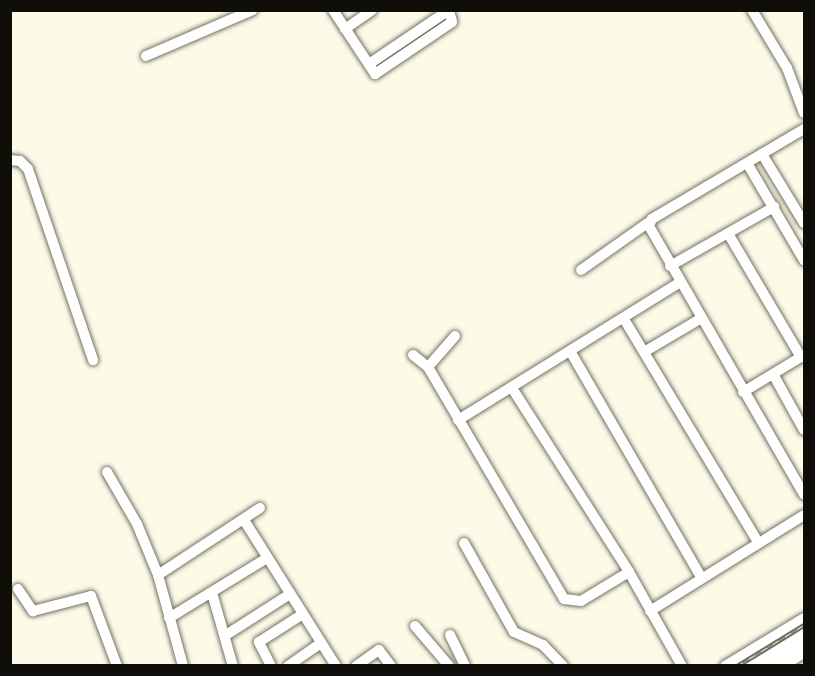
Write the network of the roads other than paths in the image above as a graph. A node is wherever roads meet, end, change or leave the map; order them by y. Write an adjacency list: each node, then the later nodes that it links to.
1 (252, 10): 7 (street)
2 (333, 10): 6 (street)
3 (372, 10): 6 (street)
4 (752, 10): 8 (street)
5 (449, 11): 6 (street)
6 (345, 28)
7 (146, 56)
8 (804, 113)
9 (804, 129): 10 (street)
10 (762, 154): 12 (street); 15 (street)
11 (10, 160): 28 (street)
12 (747, 163): 13 (street); 14 (street)
13 (774, 207): 16 (street); 17 (street)
14 (649, 222): 18 (street); 19 (street)
15 (804, 223)
16 (729, 235): 18 (street); 27 (street)
17 (804, 259)
18 (670, 266): 20 (street)
19 (581, 270)
20 (679, 283): 21 (street); 22 (street)
21 (624, 319): 24 (street); 25 (street)
22 (700, 319): 25 (street); 32 (street)
23 (455, 336): 29 (street)
24 (570, 351): 31 (street); 45 (street)
25 (644, 352): 40 (street)
26 (412, 356): 29 (street)
27 (803, 356): 30 (street)
28 (93, 360)
29 (428, 368): 33 (street)
30 (773, 374): 32 (street); 34 (street)
31 (512, 388): 33 (street); 43 (street)
32 (743, 392): 36 (street)
33 (458, 420): 43 (street)
34 (804, 430)
35 (107, 472): 44 (street)
36 (804, 495)
37 (260, 508): 39 (street)
38 (804, 515): 40 (street)
39 (244, 520): 42 (street); 44 (street)
40 (758, 542): 45 (street)
41 (464, 543): 69 (street)
42 (267, 558): 47 (street); 48 (street)
43 (629, 572): 49 (street)
44 (158, 575): 51 (street)
45 (702, 579): 49 (street)
46 (18, 589): 59 (street)
47 (212, 593): 51 (street); 54 (street)
48 (290, 594): 50 (street); 54 (street)
49 (650, 611): 70 (street)
50 (303, 614): 57 (street); 62 (street)
51 (169, 618): 60 (street)
52 (804, 618): 71 (street)
53 (415, 626): 67 (street)
54 (226, 634): 61 (street)
55 (804, 634): 72 (highway)
56 (450, 635): 68 (street)
57 (321, 643): 63 (street); 64 (street)
58 (804, 649): 73 (highway)
59 (117, 666)
60 (183, 666)
61 (233, 666)
62 (271, 666)
63 (288, 666)
64 (336, 666)
65 (356, 666): 66 (street)
66 (391, 666)
67 (449, 666)
68 (465, 666)
69 (563, 666)
70 (682, 666)
71 (725, 666)
72 (751, 666)
73 (778, 666)

